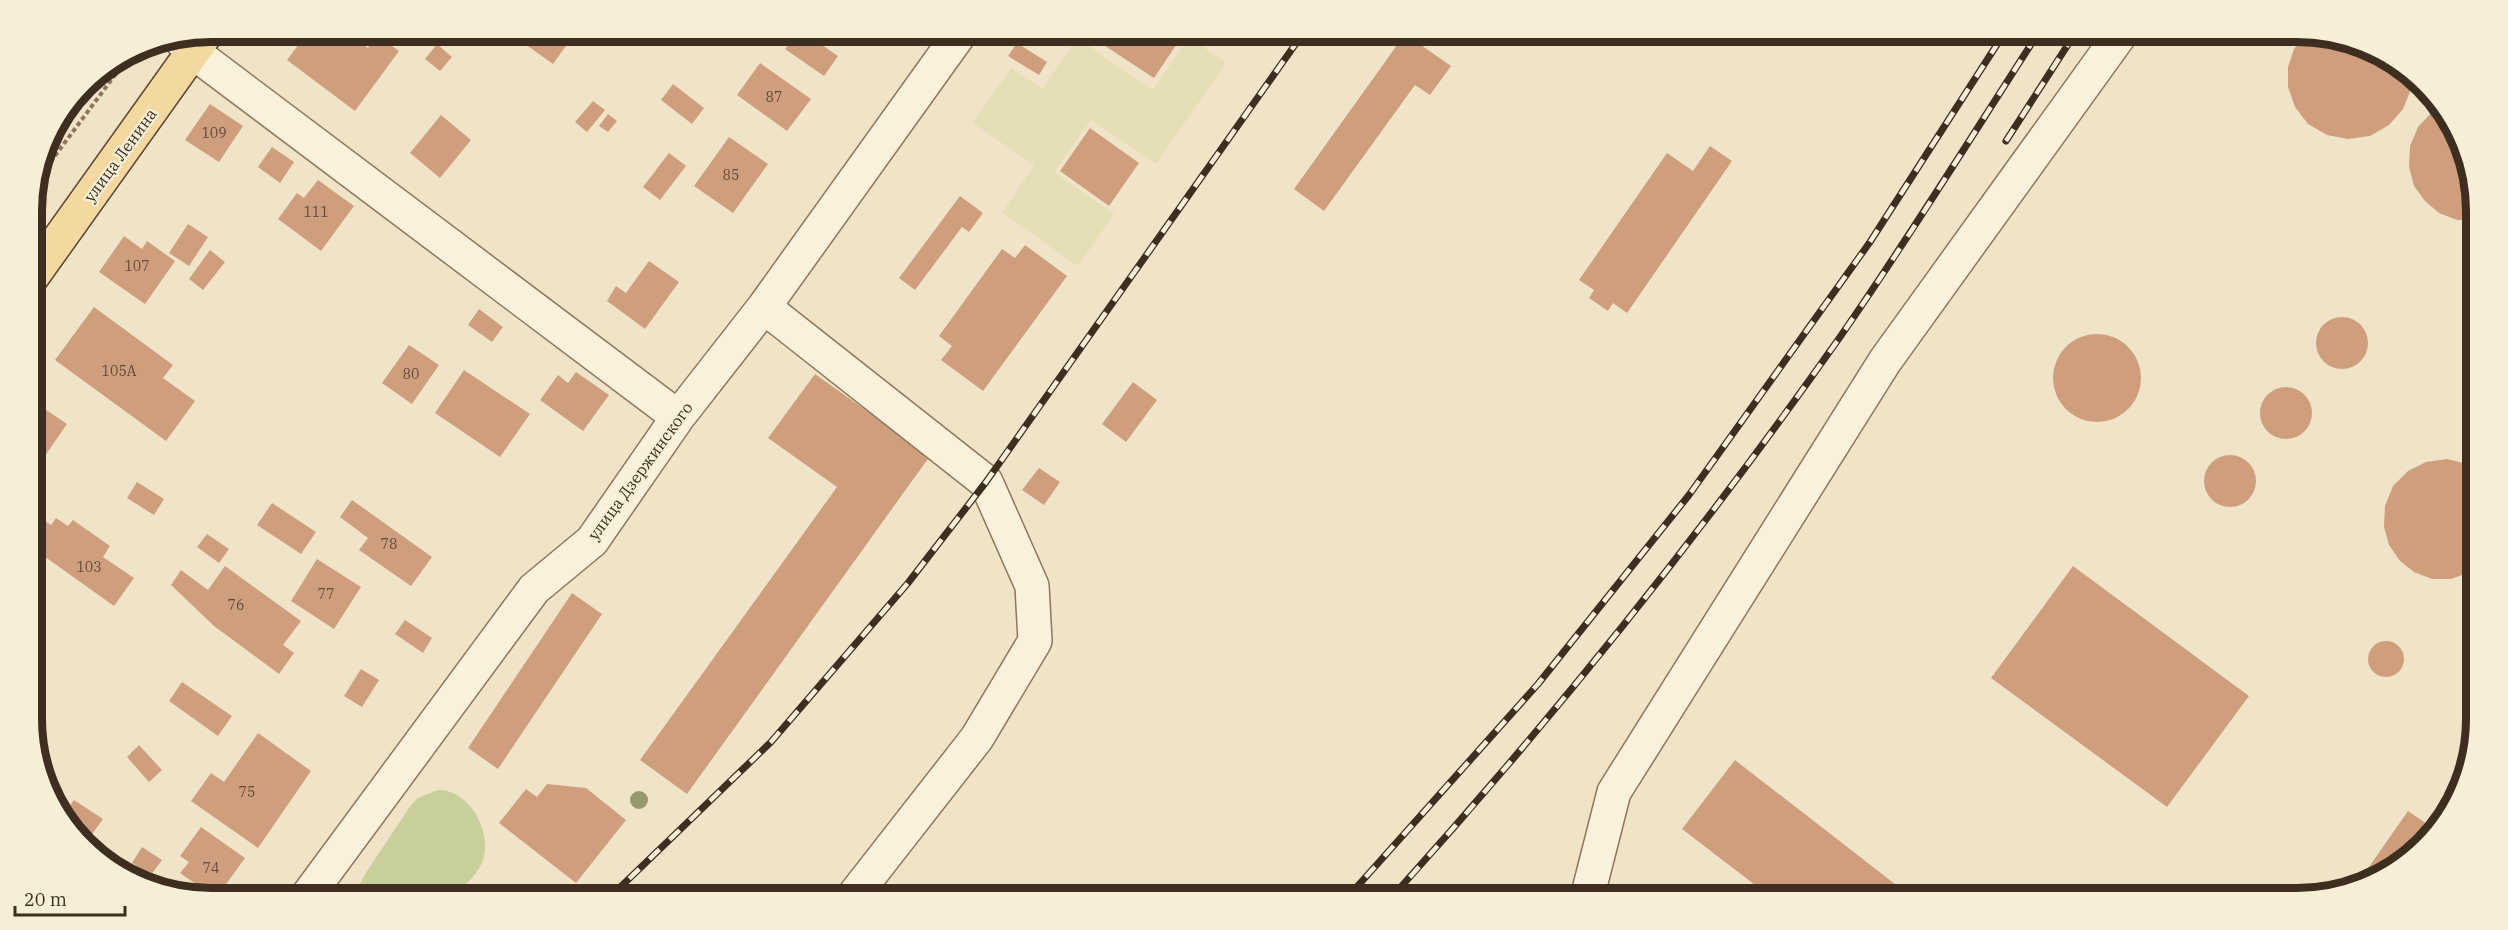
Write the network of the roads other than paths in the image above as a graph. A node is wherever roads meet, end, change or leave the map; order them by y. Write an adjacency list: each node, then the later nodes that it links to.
1 (954, 42): 6 (street, улица Дзержинского)
2 (2115, 42): 10 (street)
3 (192, 43): 5 (main road, улица Ленина)
4 (195, 43): 7 (street)
5 (42, 262)
6 (764, 308): 7 (street, улица Дзержинского); 9 (street)
7 (678, 417): 8 (street, улица Дзержинского)
8 (313, 888)
9 (860, 888)
10 (1590, 888)

